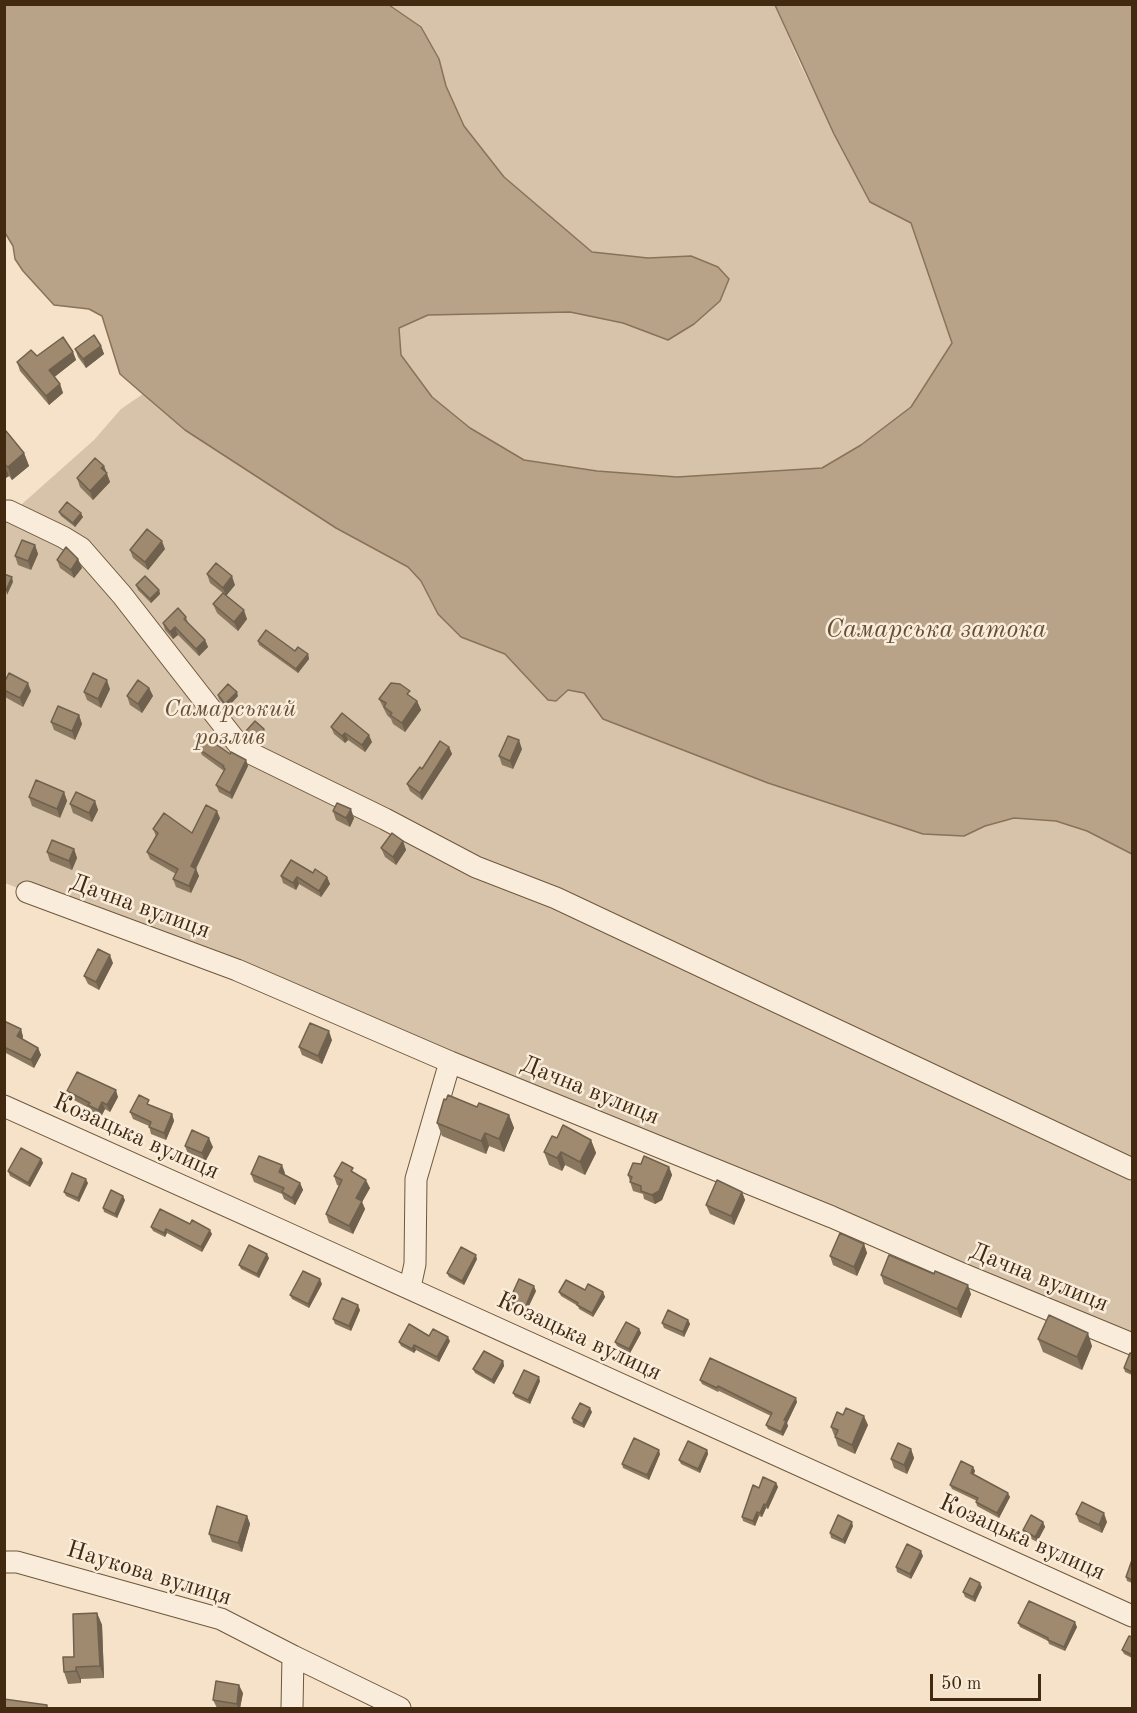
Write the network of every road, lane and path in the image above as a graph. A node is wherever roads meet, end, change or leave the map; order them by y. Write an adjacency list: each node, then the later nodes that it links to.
1 (4, 511): 5 (street)
2 (27, 892): 3 (street, Дачна вулиця)
3 (450, 1062): 6 (street); 7 (street, Дачна вулиця)
4 (4, 1106): 6 (street, Козацька вулиця)
5 (1132, 1169)
6 (410, 1287): 9 (street, Козацька вулиця)
7 (1132, 1344)
8 (4, 1562): 10 (street, Наукова вулиця)
9 (1132, 1616)
10 (293, 1656): 11 (street); 12 (street, Наукова вулиця)
11 (292, 1708)
12 (400, 1708)

